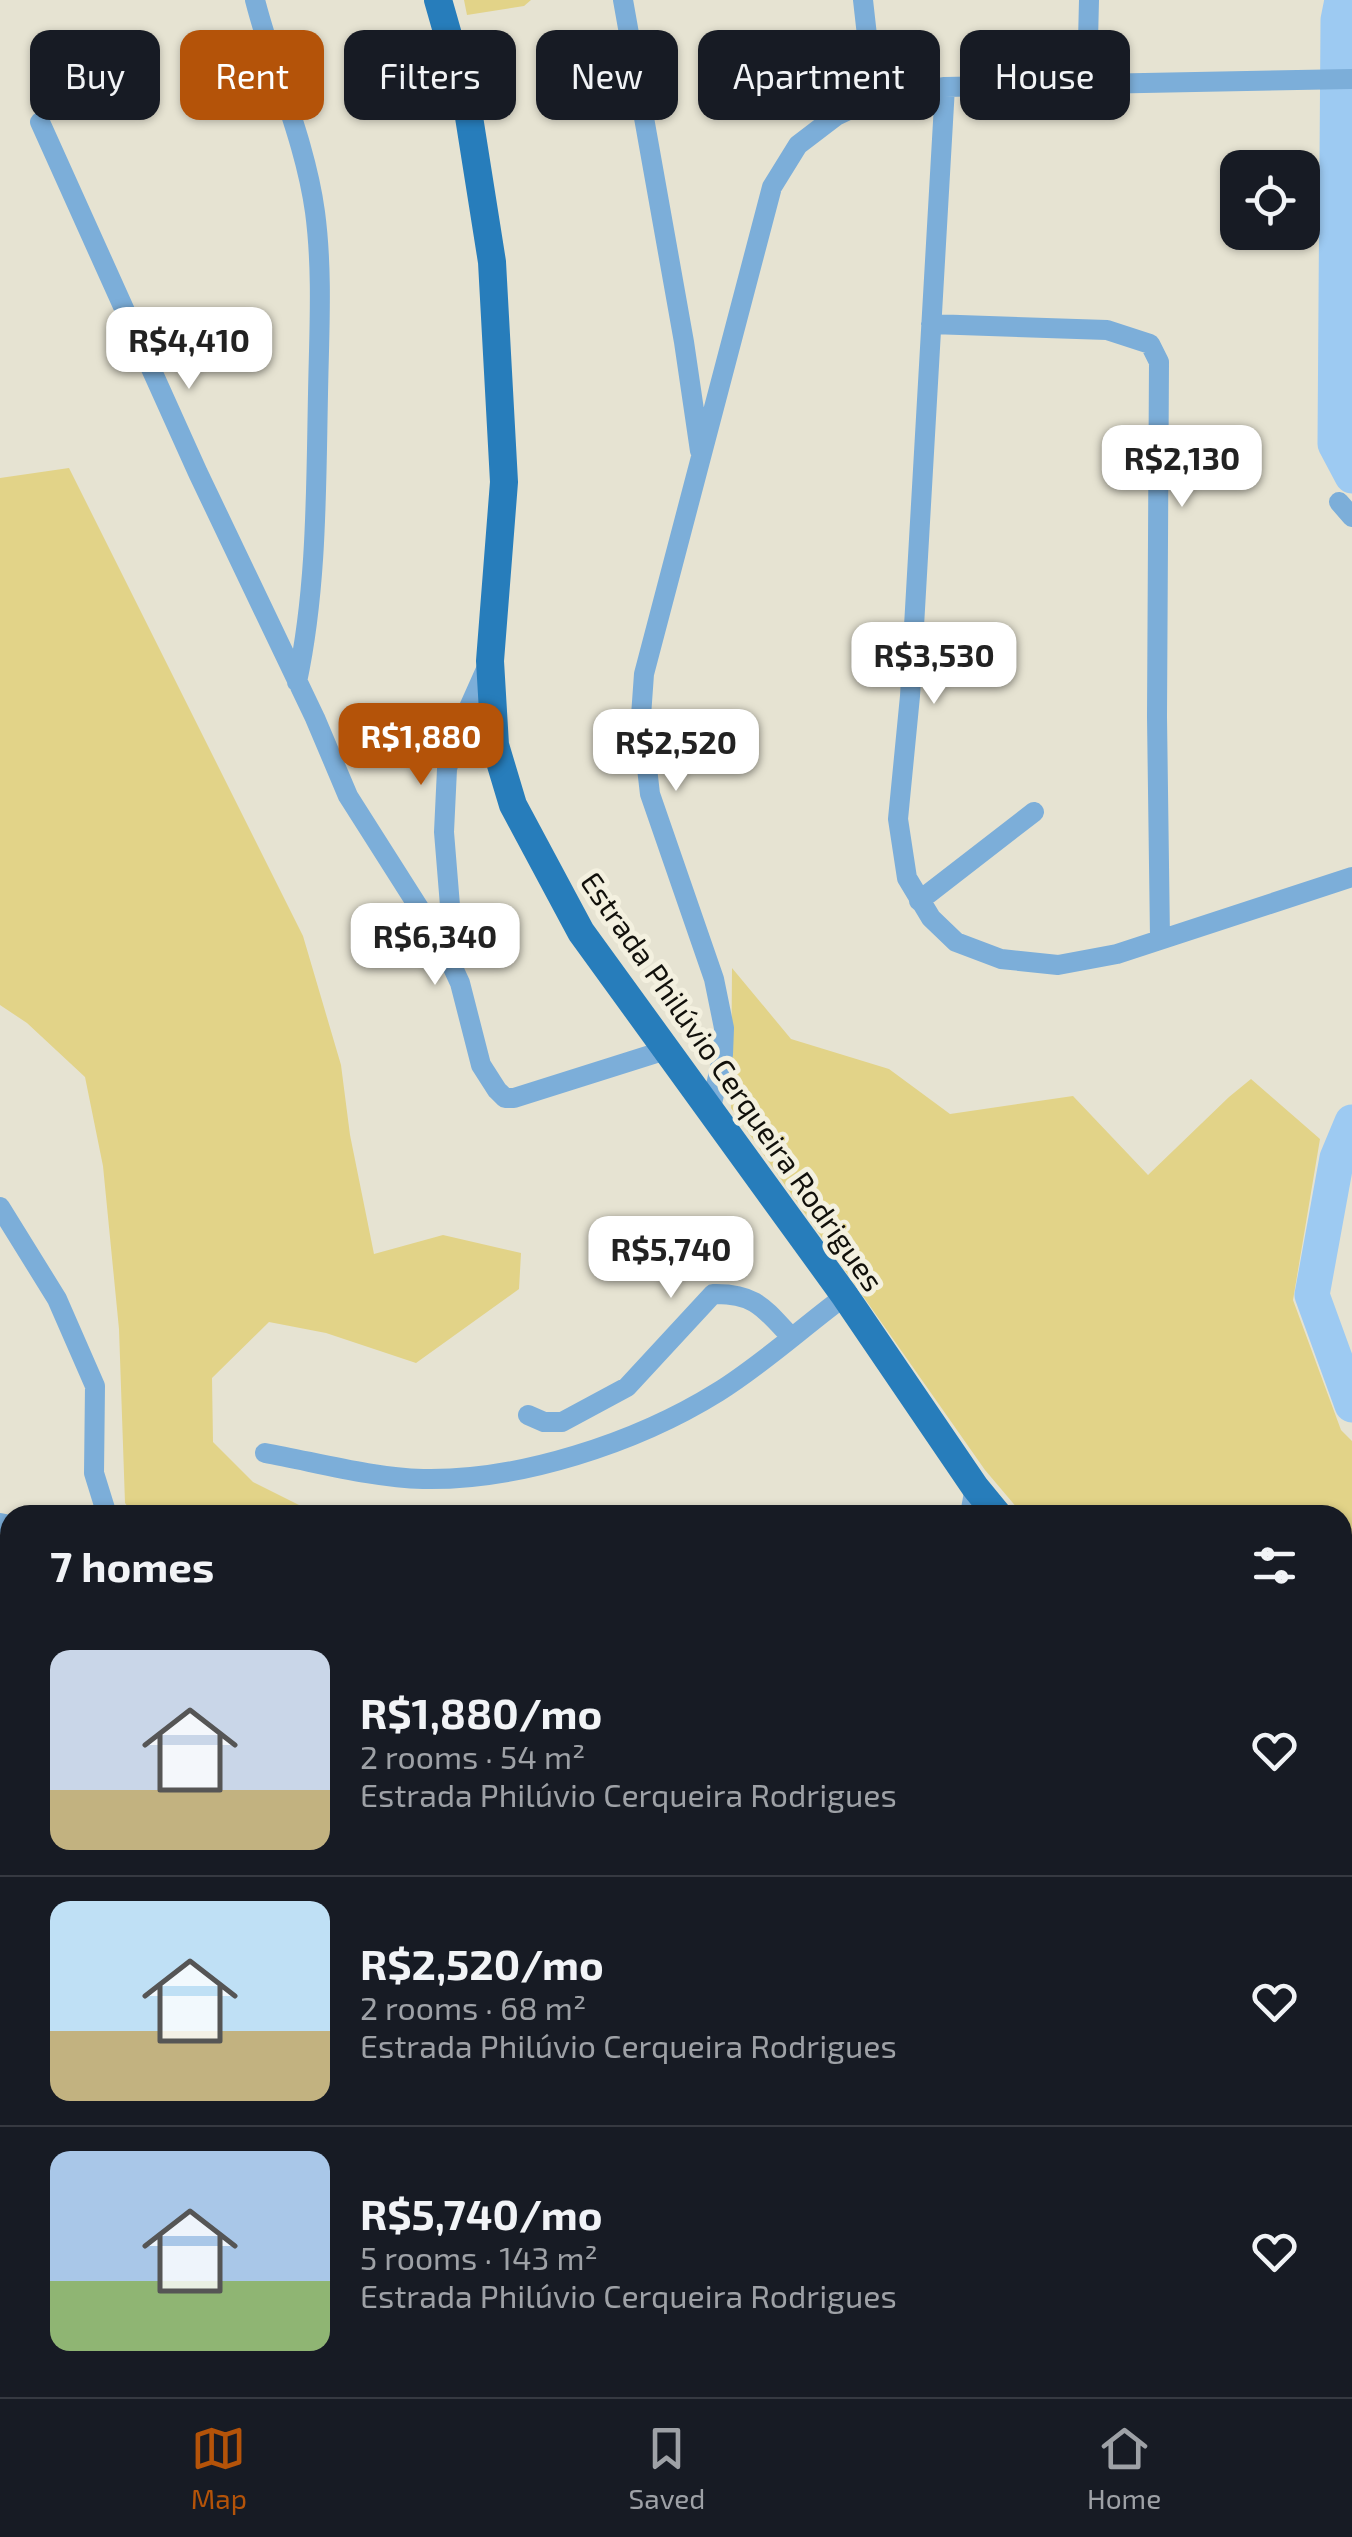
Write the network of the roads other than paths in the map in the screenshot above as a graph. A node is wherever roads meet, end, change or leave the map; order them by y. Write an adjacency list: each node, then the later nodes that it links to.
1 (256, 0): 18 (street)
2 (438, 0): 17 (main road, Estrada Philúvio Cerqueira Rodrigues)
3 (623, 0): 16 (street)
4 (863, 0): 6 (street)
5 (1089, 0): 7 (street)
6 (866, 30)
7 (1089, 30)
8 (1349, 78): 9 (street)
9 (1130, 82)
10 (945, 87): 11 (street); 12 (street); 15 (street)
11 (960, 87)
12 (940, 88)
13 (831, 120): 16 (street)
14 (40, 122): 18 (street)
15 (931, 324): 21 (street); 22 (street)
16 (701, 463): 25 (street)
17 (490, 661): 23 (street); 24 (main road, Estrada Philúvio Cerqueira Rodrigues)
18 (297, 682): 23 (street)
19 (1034, 812): 21 (street)
20 (1352, 878): 22 (street)
21 (919, 901): 22 (street)
22 (1160, 938)
23 (442, 944): 24 (street)
24 (666, 1050): 25 (main road, Estrada Philúvio Cerqueira Rodrigues)
25 (710, 1108): 27 (main road, Estrada Philúvio Cerqueira Rodrigues)
26 (0, 1208): 32 (street)
27 (846, 1296): 28 (street); 31 (main road, Estrada Philúvio Cerqueira Rodrigues)
28 (791, 1337): 29 (street); 30 (street)
29 (528, 1415)
30 (265, 1453)
31 (974, 1501)
32 (104, 1505)

